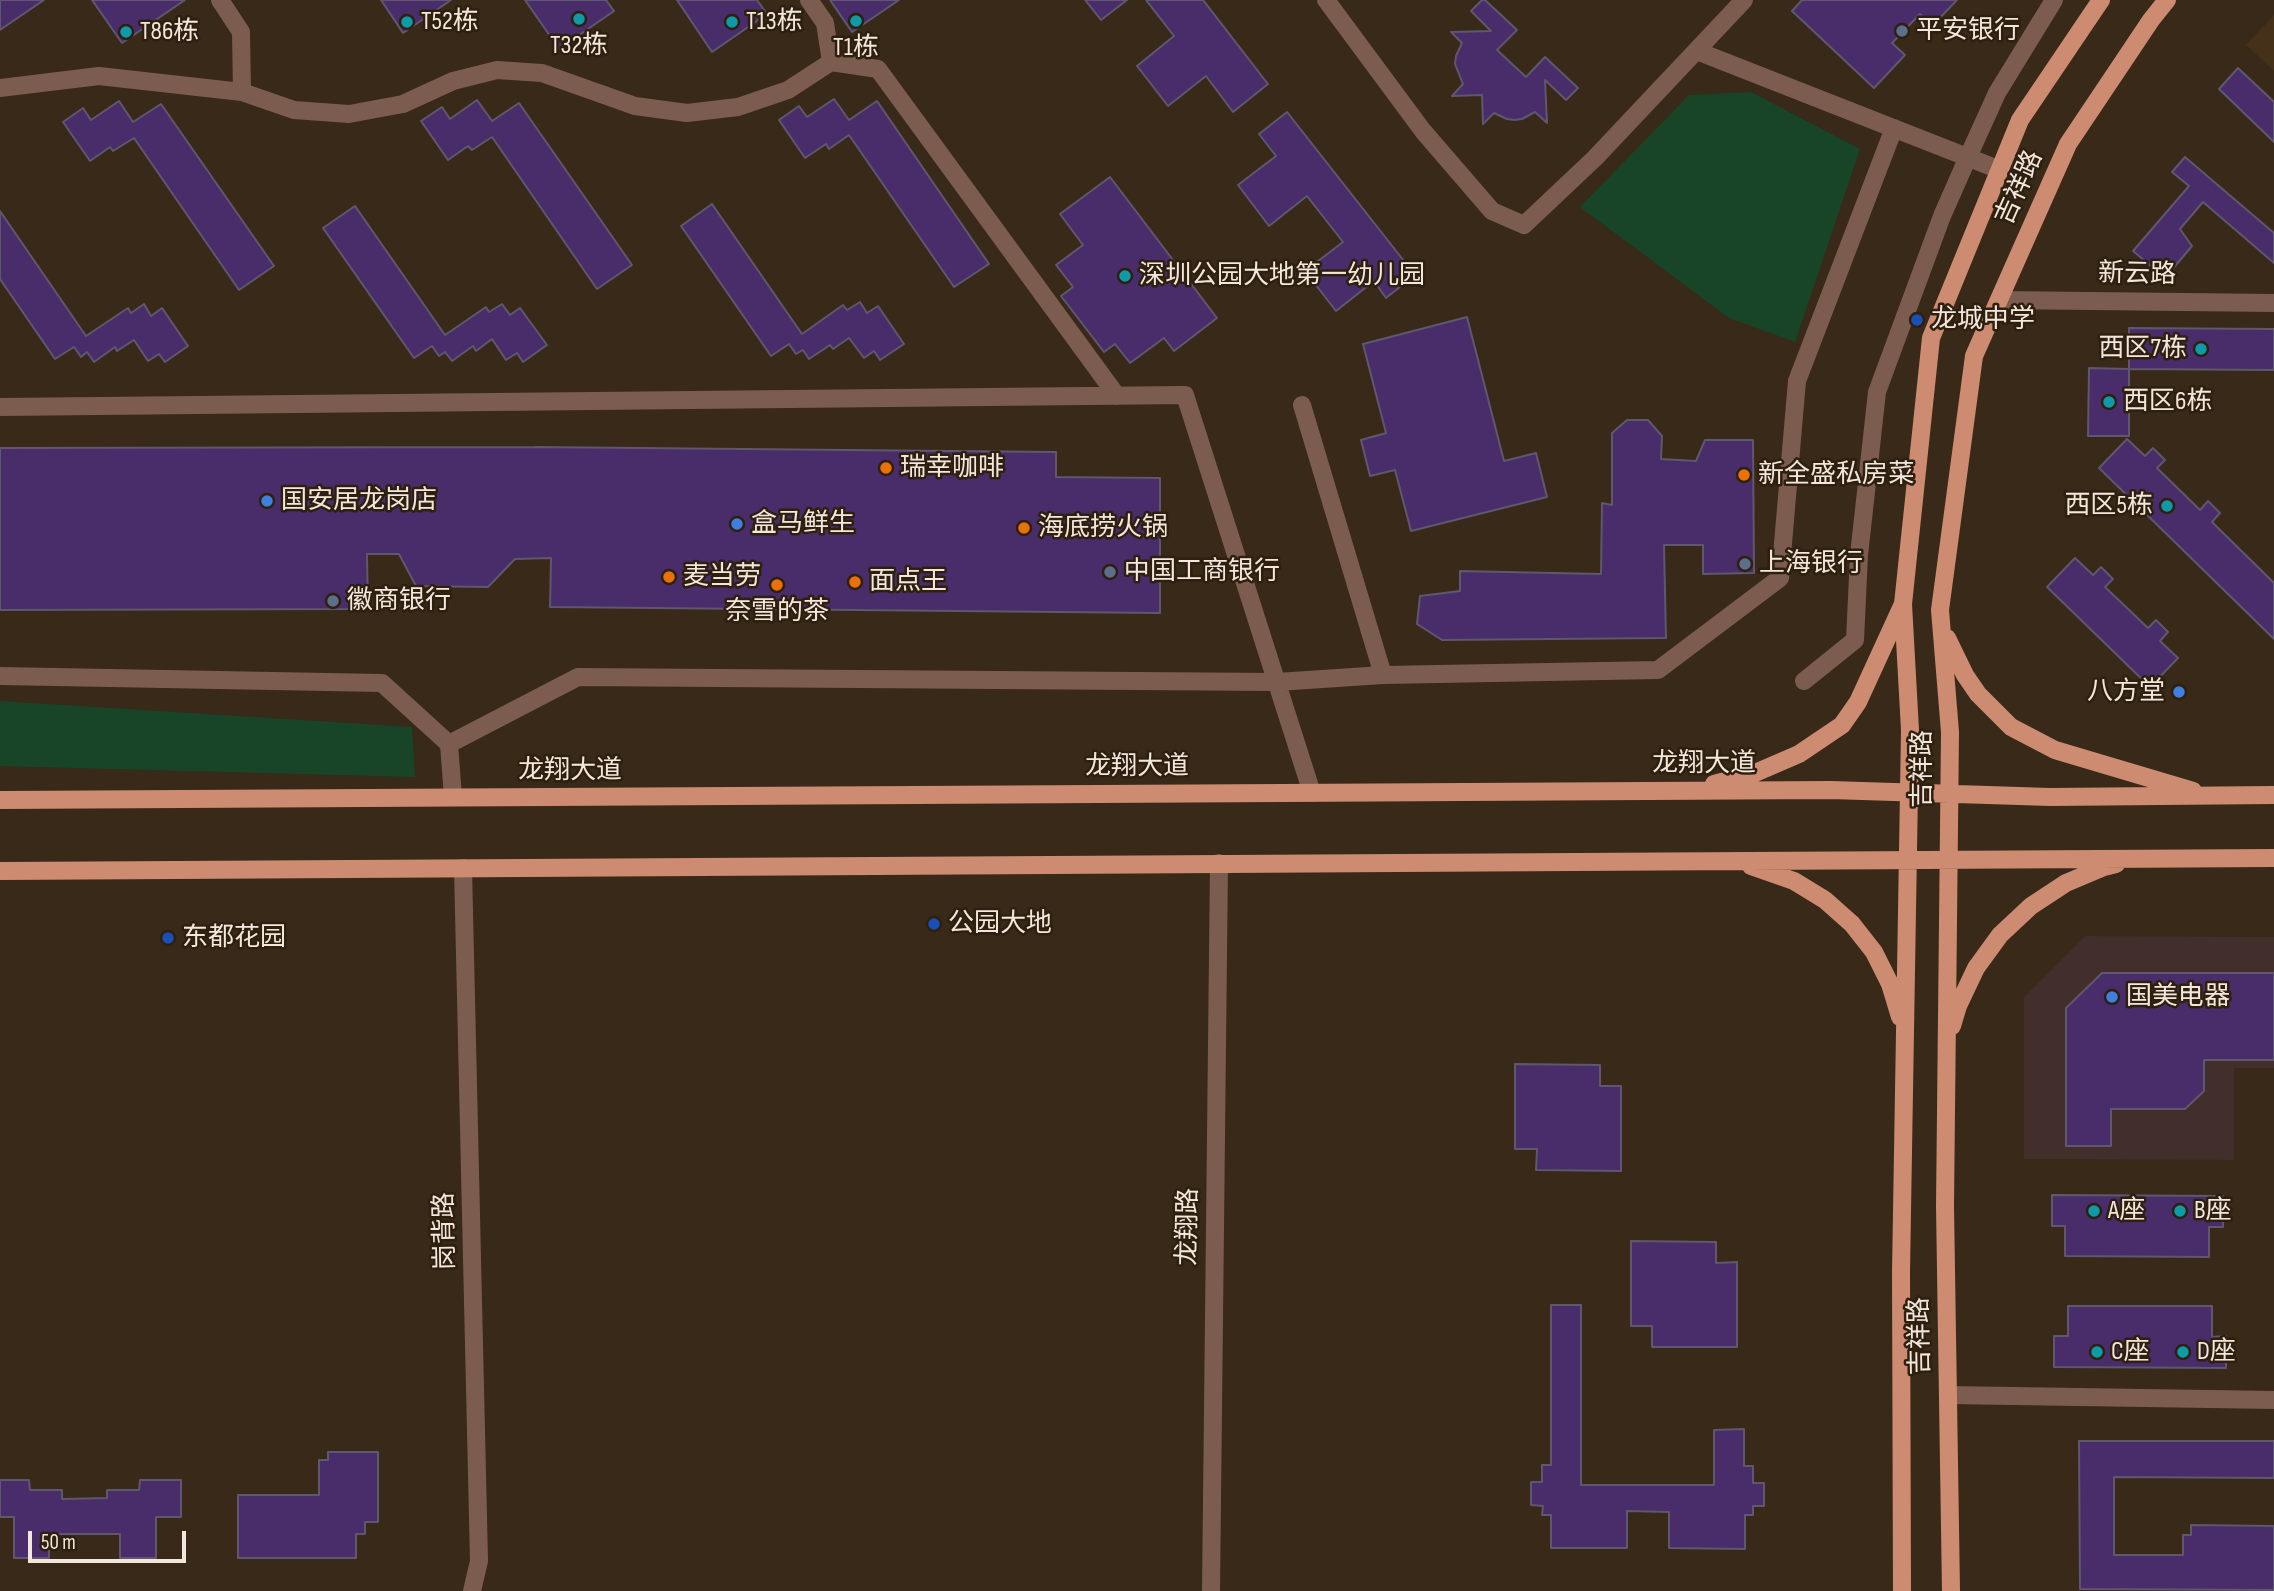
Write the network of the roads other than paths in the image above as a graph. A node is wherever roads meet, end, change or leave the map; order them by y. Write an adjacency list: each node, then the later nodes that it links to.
1 (220, 0): 11 (street)
2 (809, 0): 9 (street)
3 (1326, 0): 8 (street)
4 (1744, 0): 8 (street)
5 (2054, 0): 13 (street)
6 (2101, 0): 14 (main road, 吉祥路)
7 (2167, 0): 15 (main road, 吉祥路)
8 (1697, 51): 12 (street)
9 (831, 62): 11 (street); 17 (street)
10 (0, 88): 11 (street)
11 (242, 92)
12 (1894, 128): 13 (street); 23 (street)
13 (1968, 157): 14 (street); 24 (street)
14 (2000, 170): 20 (main road, 吉祥路)
15 (1999, 300): 16 (street, 新云路); 21 (main road, 吉祥路)
16 (2274, 303)
17 (1116, 396): 19 (street); 25 (street)
18 (1302, 405): 23 (street)
19 (0, 407)
20 (1903, 604): 27 (main road); 28 (main road, 吉祥路)
21 (1940, 610): 30 (main road, 吉祥路); 31 (main road)
22 (0, 676): 26 (street)
23 (1383, 676): 25 (street)
24 (1804, 681)
25 (1277, 682): 26 (street); 29 (street)
26 (449, 744): 33 (street)
27 (1690, 791): 28 (main road, 龙翔大道); 29 (main road, 龙翔大道)
28 (1909, 792): 30 (main road, 龙翔大道); 37 (main road, 吉祥路)
29 (1312, 793): 33 (main road, 龙翔大道)
30 (1949, 794): 31 (main road, 龙翔大道); 38 (main road, 吉祥路)
31 (2210, 796): 32 (main road, 龙翔大道)
32 (2274, 796)
33 (453, 797): 34 (main road, 龙翔大道)
34 (0, 800)
35 (2144, 858): 36 (main road); 38 (main road); 43 (main road)
36 (2274, 858)
37 (1908, 859): 38 (main road); 39 (main road); 44 (main road, 吉祥路)
38 (1948, 859): 43 (main road, 吉祥路)
39 (1689, 860): 40 (main road); 44 (main road)
40 (1219, 863): 41 (main road); 48 (street, 龙翔路)
41 (463, 868): 42 (main road); 47 (street, 岗背路)
42 (0, 871)
43 (1947, 1046): 45 (main road, 吉祥路)
44 (1905, 1055): 49 (main road, 吉祥路)
45 (1948, 1395): 46 (street); 50 (main road, 吉祥路)
46 (2274, 1400)
47 (472, 1591)
48 (1210, 1591)
49 (1902, 1591)
50 (1951, 1591)

